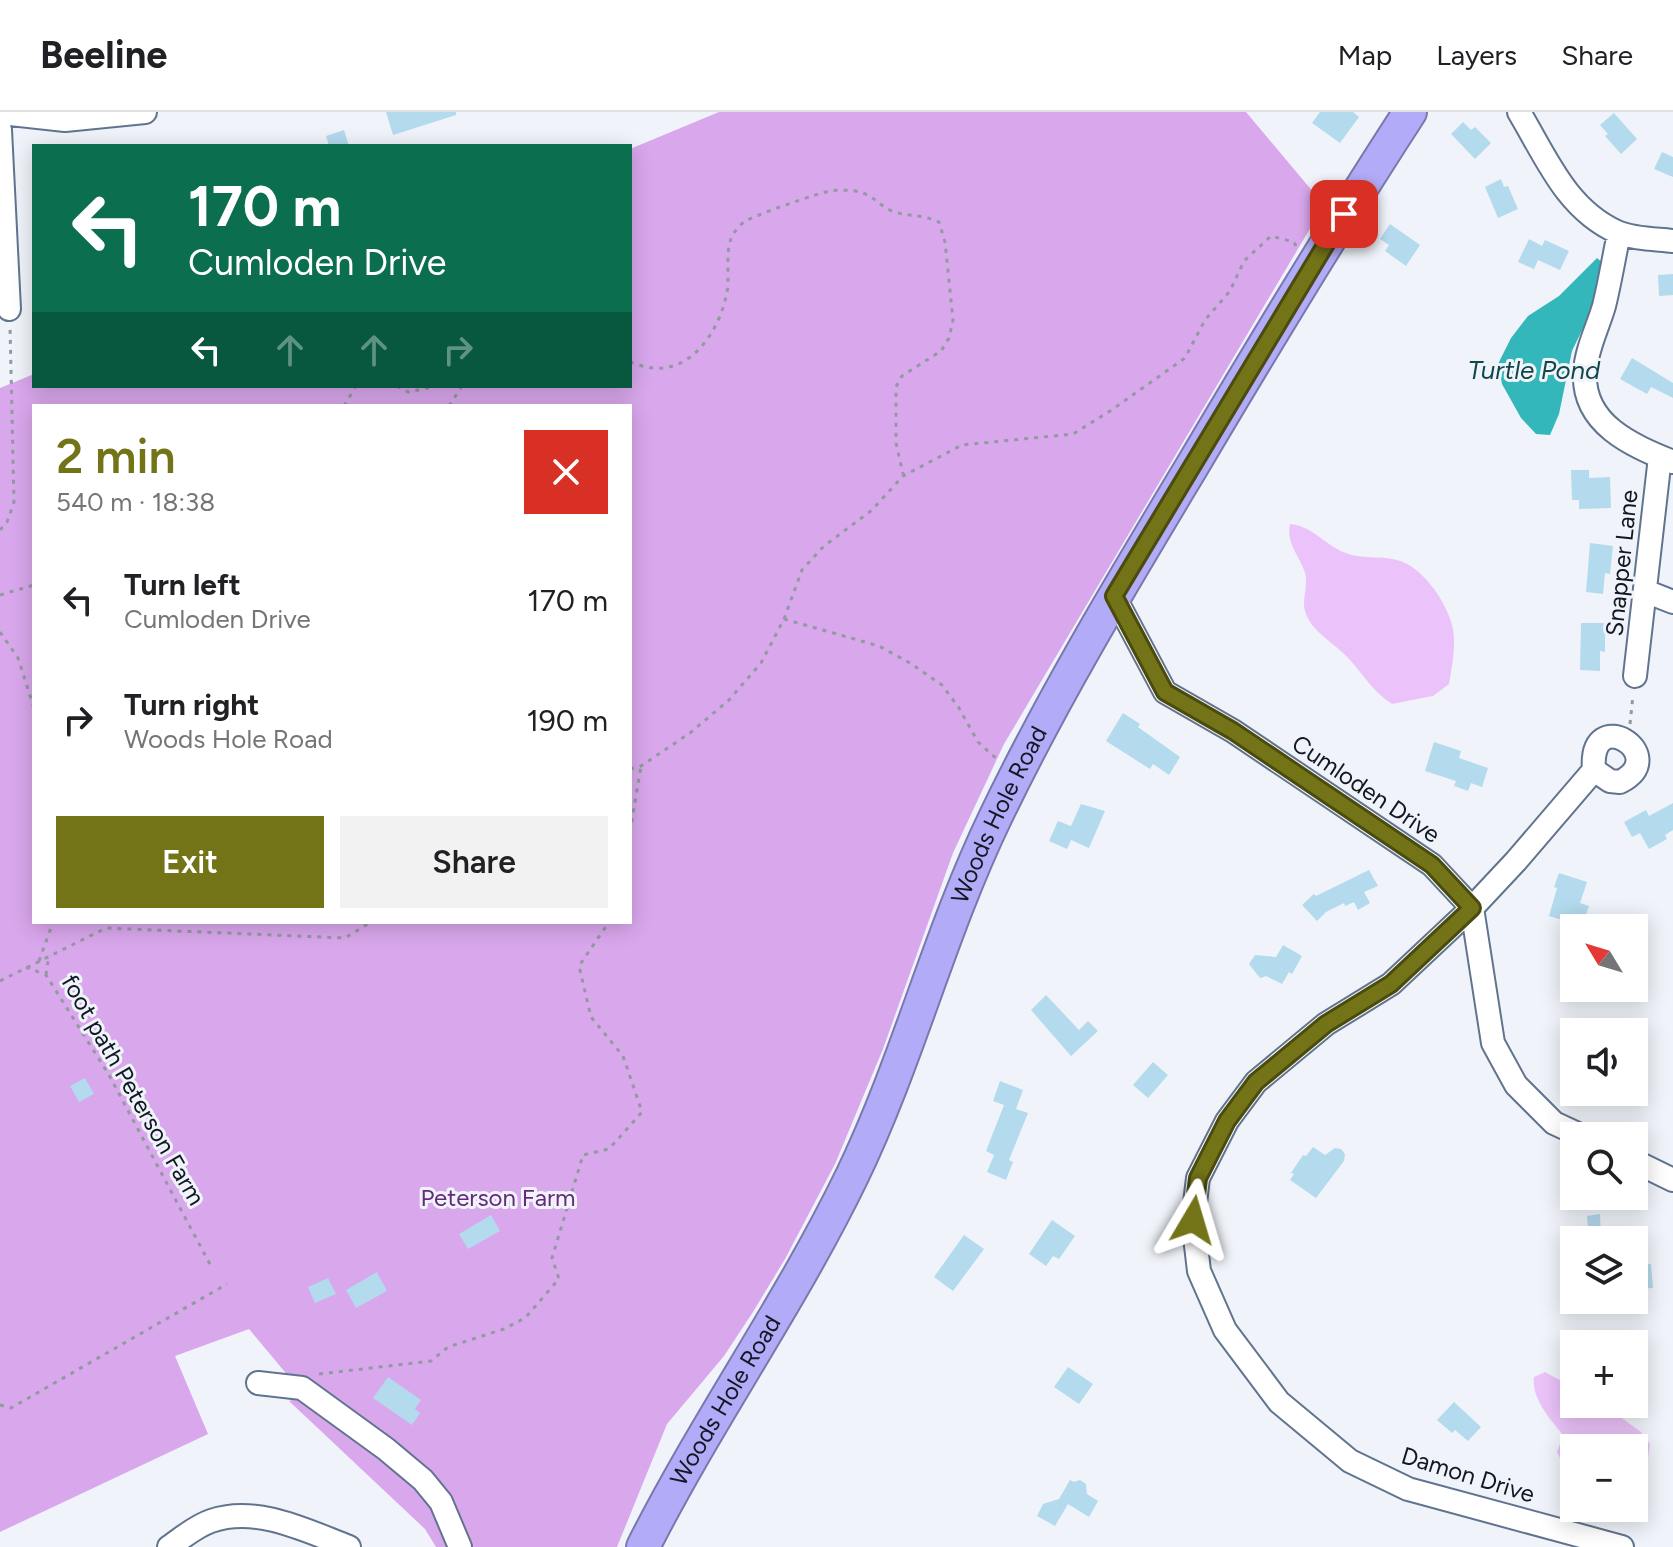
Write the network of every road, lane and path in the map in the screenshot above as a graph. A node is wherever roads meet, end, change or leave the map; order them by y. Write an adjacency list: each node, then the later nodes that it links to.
1 (145, 112): 4 (street)
2 (1410, 112): 8 (highway, Woods Hole Road)
3 (1519, 112): 6 (street)
4 (0, 113)
5 (0, 130): 9 (street)
6 (1619, 233): 7 (street); 13 (street)
7 (1673, 241)
8 (1315, 259): 14 (path); 19 (highway, Woods Hole Road)
9 (9, 309): 15 (path)
10 (632, 363): 14 (path)
11 (401, 388): 12 (path)
12 (428, 388)
13 (1666, 459): 17 (street, Snapper Lane)
14 (903, 476): 21 (path)
15 (0, 530)
16 (32, 586): 18 (path)
17 (1645, 591): 20 (street); 23 (street, Snapper Lane)
18 (0, 595)
19 (1114, 596): 29 (highway, Woods Hole Road); 31 (street, Cumloden Drive)
20 (1673, 602)
21 (784, 619): 26 (path); 29 (path)
22 (0, 632): 24 (path)
23 (1635, 676): 25 (path)
24 (32, 702)
25 (1628, 738): 28 (street, Damon Drive); 28 (street)
26 (641, 766): 27 (path); 30 (path)
27 (632, 768)
28 (1594, 770): 31 (street, Damon Drive)
29 (1016, 775): 51 (highway, Woods Hole Road)
30 (632, 820)
31 (1472, 908): 40 (street); 52 (street, Damon Drive)
32 (52, 924): 36 (path)
33 (368, 924): 35 (path)
34 (608, 924): 45 (path)
35 (49, 955): 36 (path); 38 (path)
36 (39, 961): 37 (path)
37 (26, 967): 38 (path, foot path Peterson Farm); 39 (path, foot path Peterson Farm)
38 (46, 975): 43 (path, foot path Peterson Farm)
39 (0, 981)
40 (1560, 1126)
41 (1648, 1168): 42 (street)
42 (1673, 1180)
43 (212, 1268)
44 (227, 1284): 47 (path)
45 (319, 1374)
46 (258, 1383): 50 (street)
47 (0, 1405)
48 (169, 1547): 49 (street)
49 (349, 1547)
50 (460, 1547)
51 (643, 1547)
52 (1622, 1547)

